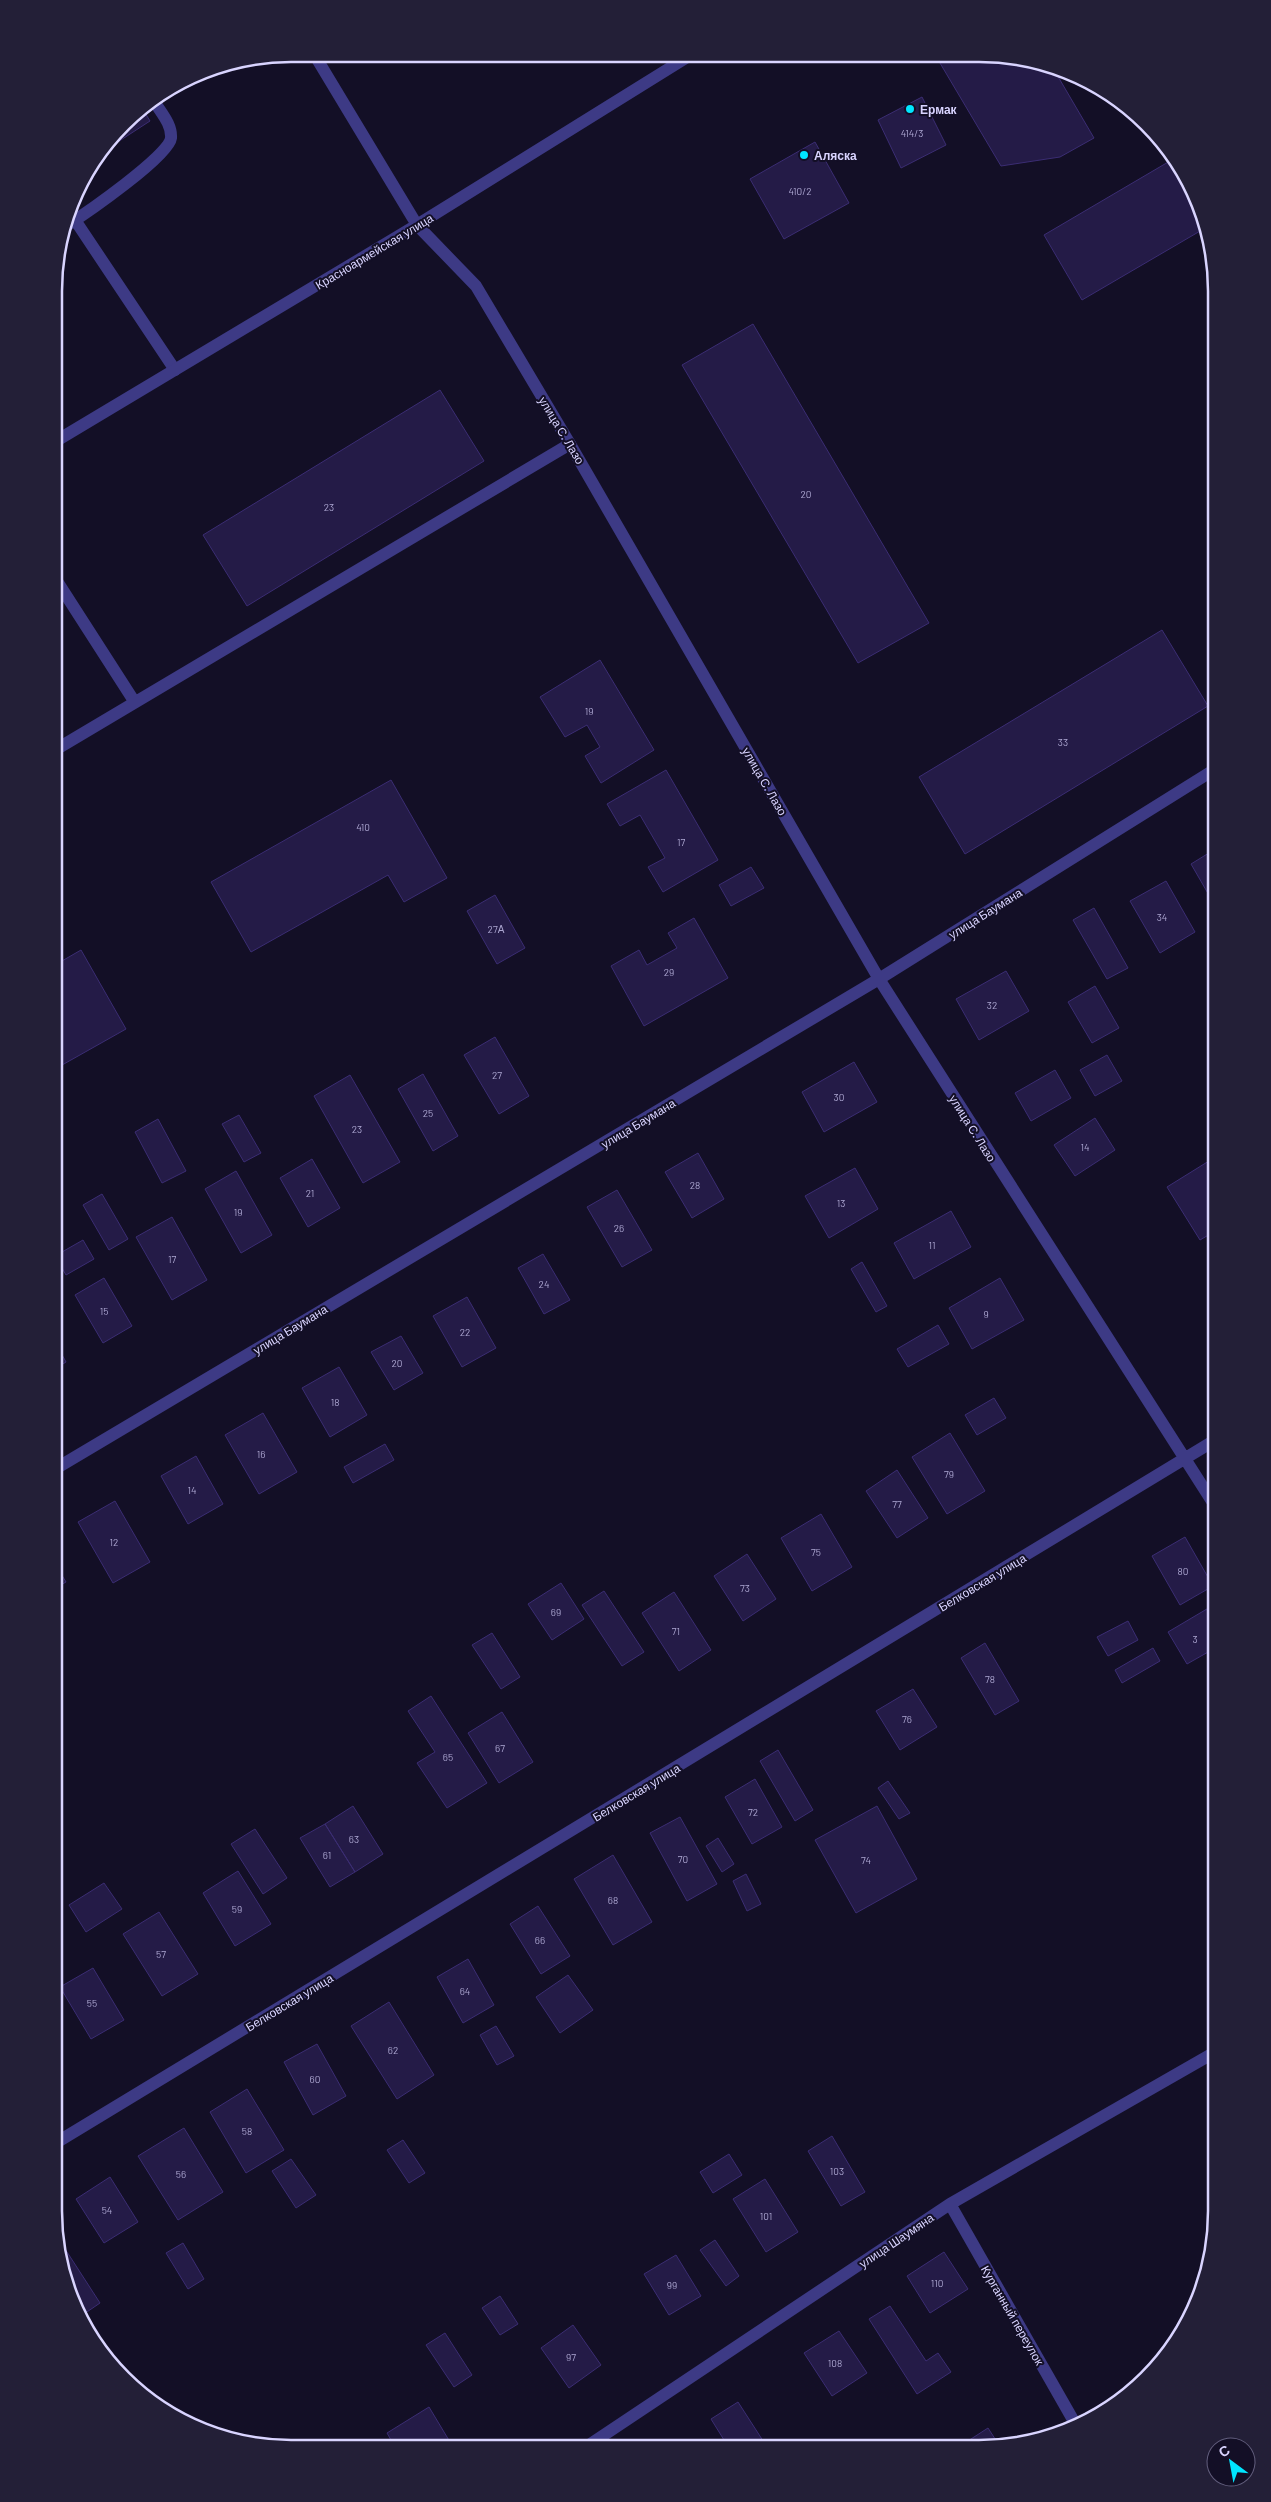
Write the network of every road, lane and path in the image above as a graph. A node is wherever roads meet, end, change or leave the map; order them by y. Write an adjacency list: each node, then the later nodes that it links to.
1 (319, 62): 6 (street, улица С. Лазо)
2 (679, 62): 6 (street, Красноармейская улица)
3 (157, 106): 4 (street)
4 (74, 221)
5 (72, 225): 7 (street)
6 (417, 225): 7 (street, Красноармейская улица); 9 (street, улица С. Лазо)
7 (175, 370): 8 (street, Красноармейская улица)
8 (62, 437)
9 (570, 444): 11 (street); 14 (street, улица С. Лазо)
10 (62, 589): 11 (street)
11 (134, 701): 12 (street)
12 (62, 746)
13 (1208, 774): 14 (street, улица Баумана)
14 (879, 979): 16 (street, улица С. Лазо); 17 (street, улица Баумана)
15 (1208, 1445): 16 (street, Белковская улица)
16 (1184, 1460): 18 (street, улица С. Лазо); 20 (street, Белковская улица)
17 (62, 1464)
18 (1208, 1496)
19 (1208, 2056): 21 (street, улица Шаумяна)
20 (62, 2139)
21 (950, 2204): 22 (street, Курганный переулок); 23 (street, улица Шаумяна)
22 (1072, 2420)
23 (596, 2440)

